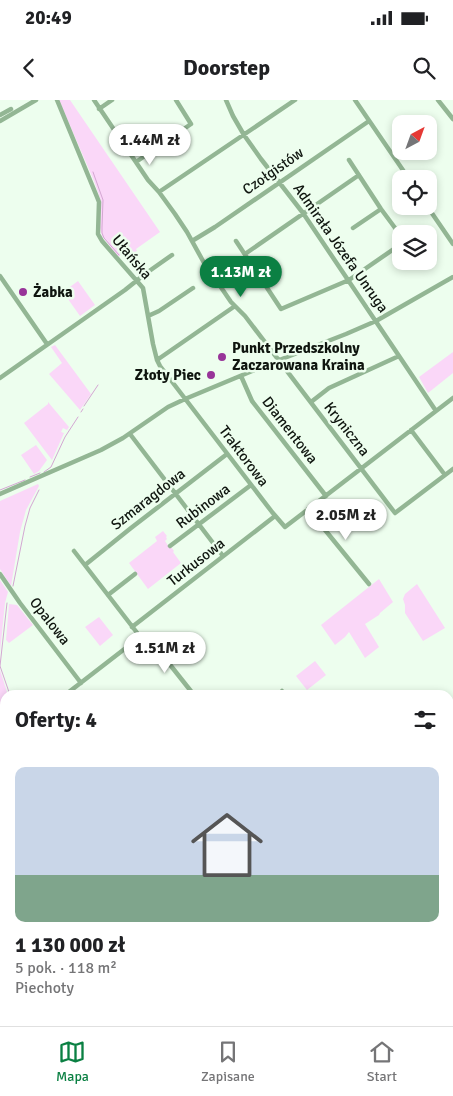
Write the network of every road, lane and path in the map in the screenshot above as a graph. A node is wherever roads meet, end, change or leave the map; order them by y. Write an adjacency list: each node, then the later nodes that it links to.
1 (36, 100): 16 (street)
2 (56, 100): 39 (street, Ułańska)
3 (94, 100): 12 (street, Kryniczna)
4 (112, 100): 12 (street)
5 (176, 100): 20 (street)
6 (226, 100): 18 (street, Admirała Józefa Unruga)
7 (295, 100): 18 (street)
8 (355, 100): 17 (street)
9 (438, 100): 11 (street)
10 (447, 100): 11 (street)
11 (442, 105): 15 (street)
12 (99, 108): 20 (street, Kryniczna)
13 (11, 109): 14 (street)
14 (0, 115)
15 (453, 119)
16 (0, 121)
17 (369, 121): 21 (street); 23 (street, Czołgistów)
18 (244, 135): 23 (street, Admirała Józefa Unruga); 24 (street)
19 (349, 160): 22 (street)
20 (136, 162): 24 (street, Kryniczna)
21 (403, 170)
22 (359, 175): 25 (street); 26 (street)
23 (279, 182): 26 (street, Admirała Józefa Unruga); 30 (street, Czołgistów)
24 (159, 192): 30 (street, Kryniczna)
25 (381, 209): 28 (street); 29 (street)
26 (304, 214): 34 (street); 38 (street, Admirała Józefa Unruga)
27 (434, 215): 32 (street)
28 (393, 225)
29 (354, 228)
30 (192, 241): 41 (street, Kryniczna)
31 (236, 241): 34 (street)
32 (453, 244)
33 (392, 250): 38 (street)
34 (245, 254): 38 (street)
35 (172, 255): 39 (street)
36 (0, 276): 44 (street)
37 (453, 277): 43 (street)
38 (349, 280): 43 (street, Admirała Józefa Unruga)
39 (137, 281): 42 (street, Ułańska); 44 (street)
40 (192, 288): 42 (street)
41 (235, 306): 46 (street); 47 (street, Kryniczna)
42 (148, 316): 46 (street, Ułańska)
43 (376, 321): 45 (street, Admirała Józefa Unruga); 47 (street)
44 (47, 344): 49 (street)
45 (400, 356): 52 (street); 53 (street, Admirała Józefa Unruga)
46 (157, 360): 51 (street, Ułańska)
47 (279, 361): 48 (street); 52 (street, Kryniczna)
48 (241, 376): 51 (street); 63 (street, Diamentowa)
49 (0, 378)
50 (453, 398): 53 (street)
51 (185, 399): 55 (street); 56 (street, Traktorowa)
52 (311, 402): 57 (street, Kryniczna)
53 (436, 411): 54 (street)
54 (411, 430): 57 (street); 59 (street)
55 (130, 434): 61 (street); 62 (street)
56 (227, 454): 60 (street, Traktorowa); 62 (street, Szmaragdowa)
57 (362, 468): 59 (street, Kryniczna); 63 (street)
58 (453, 469): 59 (street)
59 (445, 475)
60 (251, 485): 65 (street, Traktorowa); 66 (street, Rubinowa)
61 (0, 494)
62 (175, 494): 66 (street); 70 (street, Szmaragdowa)
63 (326, 496): 64 (street)
64 (308, 510): 65 (street, Traktorowa); 73 (street)
65 (275, 516): 69 (street, Turkusowa)
66 (199, 525): 67 (street, Rubinowa); 69 (street)
67 (170, 546)
68 (74, 551): 70 (street)
69 (224, 556): 75 (street, Turkusowa)
70 (85, 565): 74 (street)
71 (0, 574): 77 (street, Opalowa)
72 (136, 574): 74 (street)
73 (369, 584)
74 (108, 595): 75 (street)
75 (132, 627): 76 (street)
76 (140, 637): 77 (street); 79 (street)
77 (81, 683): 78 (street)
78 (72, 690)
79 (190, 690)

